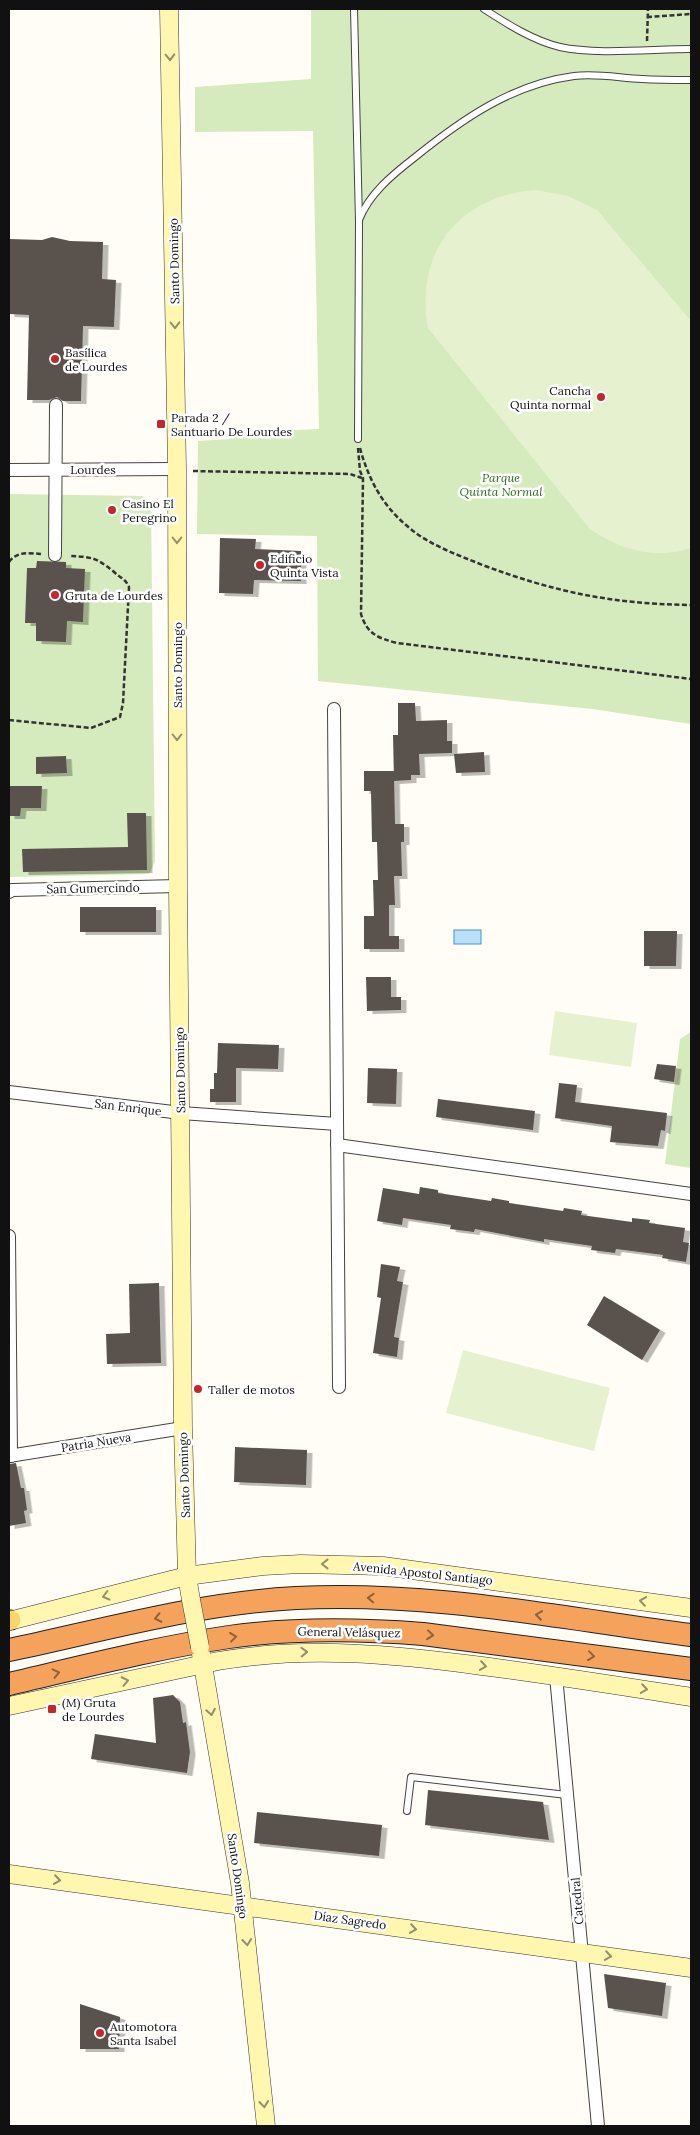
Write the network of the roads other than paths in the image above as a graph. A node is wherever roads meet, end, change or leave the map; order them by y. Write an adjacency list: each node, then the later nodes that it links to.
1 (170, 9): 9 (street, Santo Domingo, one-way to 9)
2 (354, 9): 6 (lane)
3 (484, 9): 4 (lane)
4 (691, 49)
5 (691, 80): 6 (lane)
6 (358, 222): 8 (lane)
7 (56, 405): 11 (street)
8 (358, 439)
9 (177, 469): 11 (street, Lourdes); 14 (street, Santo Domingo, one-way to 14)
10 (9, 470): 11 (street, Lourdes)
11 (56, 470): 12 (street)
12 (55, 555)
13 (334, 710): 18 (street)
14 (178, 886): 15 (street, San Gumercindo); 17 (street, Santo Domingo)
15 (9, 892)
16 (9, 1092): 17 (street, San Enrique)
17 (181, 1113): 18 (street, San Enrique); 23 (street, Santo Domingo)
18 (337, 1124): 19 (street)
19 (337, 1145): 20 (street); 22 (street)
20 (691, 1194)
21 (9, 1236): 24 (street)
22 (339, 1387)
23 (183, 1428): 24 (street, Patria Nueva); 25 (street, Santo Domingo)
24 (10, 1456)
25 (187, 1576): 26 (street, Avenida Apostol Santiago, one-way to 25); 27 (street, Avenida Apostol Santiago, one-way to 27); 30 (street, Santo Domingo, bridge)
26 (691, 1608)
27 (10, 1620)
28 (691, 1636): 29 (highway, one-way to 29)
29 (9, 1650)
30 (201, 1656): 32 (street, one-way to 32); 35 (street, one-way to 30); 39 (street, Santo Domingo, one-way to 39)
31 (691, 1669): 33 (highway, General Velásquez, one-way to 31)
32 (556, 1676): 34 (street, one-way to 34); 36 (street, Catedral)
33 (9, 1684)
34 (691, 1697)
35 (9, 1706)
36 (567, 1795): 37 (lane); 40 (street, Catedral)
37 (407, 1811)
38 (9, 1874): 39 (street, Díaz Sagredo, one-way to 39)
39 (243, 1905): 40 (street, Díaz Sagredo, one-way to 40); 42 (street, Santo Domingo, one-way to 42)
40 (582, 1952): 41 (street, Díaz Sagredo, one-way to 41); 43 (street, Catedral)
41 (691, 1968)
42 (266, 2126)
43 (598, 2126)

